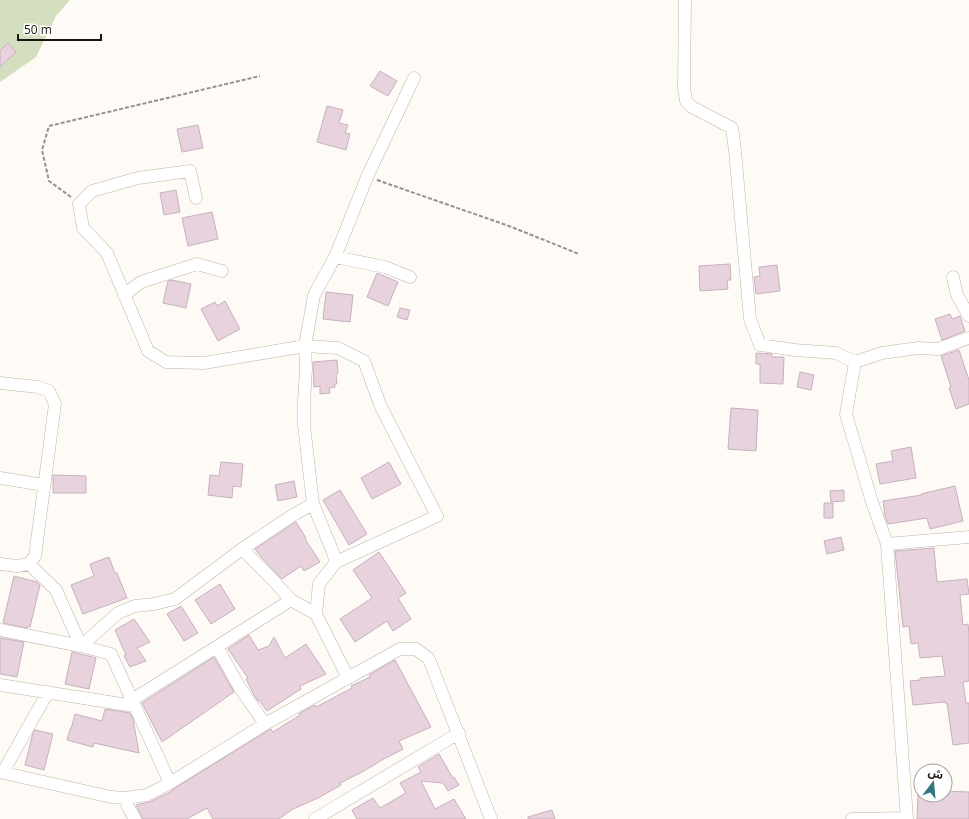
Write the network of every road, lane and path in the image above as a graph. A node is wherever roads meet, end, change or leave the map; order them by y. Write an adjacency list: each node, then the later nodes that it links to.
1 (685, 0): 16 (street)
2 (260, 76): 6 (path)
3 (414, 78): 4 (street)
4 (367, 177): 7 (path); 8 (street)
5 (196, 198): 6 (street)
6 (80, 204): 12 (street)
7 (579, 254)
8 (334, 257): 10 (street); 15 (street)
9 (222, 271): 12 (street)
10 (410, 277)
11 (953, 277): 13 (street)
12 (124, 295): 15 (street)
13 (969, 316)
14 (969, 338): 16 (street)
15 (305, 346): 20 (street); 24 (street)
16 (855, 362): 22 (street)
17 (0, 383): 19 (street)
18 (0, 478): 19 (street)
19 (44, 485): 26 (street)
20 (313, 504): 23 (street); 24 (street)
21 (969, 537): 22 (street)
22 (887, 544): 41 (street)
23 (242, 549): 27 (street); 30 (street)
24 (336, 562): 28 (street)
25 (0, 564): 26 (street)
26 (29, 564): 30 (street)
27 (291, 600): 28 (street); 31 (street)
28 (316, 614): 32 (street)
29 (0, 630): 30 (street)
30 (81, 646): 35 (street)
31 (217, 647): 35 (street); 36 (street)
32 (348, 678): 36 (street); 37 (street)
33 (0, 685): 34 (street)
34 (48, 692): 35 (street); 38 (street)
35 (133, 703): 39 (street)
36 (265, 724): 39 (street)
37 (458, 733): 43 (street); 44 (street)
38 (1, 772): 40 (street)
39 (170, 783): 40 (street)
40 (125, 798): 42 (street)
41 (907, 818): 45 (street)
42 (135, 819)
43 (315, 819)
44 (491, 819)
45 (852, 819)

